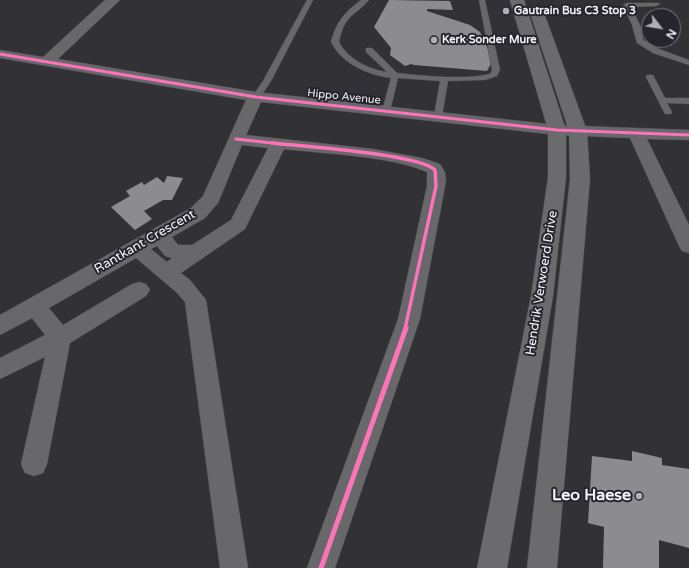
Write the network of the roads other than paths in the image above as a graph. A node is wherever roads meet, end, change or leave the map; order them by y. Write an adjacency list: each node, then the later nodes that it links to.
1 (114, 0): 10 (street)
2 (310, 0): 15 (lane)
3 (366, 0): 12 (lane)
4 (482, 0): 14 (lane)
5 (517, 0): 21 (main road, Hendrik Verwoerd Drive)
6 (532, 0): 21 (main road, Hendrik Verwoerd Drive)
7 (656, 4): 11 (lane)
8 (369, 50): 12 (lane)
9 (0, 54): 10 (street, Hippo Avenue)
10 (46, 62): 15 (street, Hippo Avenue)
11 (689, 63)
12 (395, 76): 14 (lane); 18 (lane)
13 (650, 77): 16 (lane)
14 (444, 78): 20 (lane)
15 (256, 97): 18 (street, Hippo Avenue); 24 (street, Rantkant Crescent)
16 (662, 100): 17 (lane); 19 (lane)
17 (689, 101)
18 (386, 111): 20 (street, Hippo Avenue)
19 (668, 112)
20 (438, 116): 21 (street, Hippo Avenue)
21 (567, 130): 22 (street, Hippo Avenue); 39 (main road, Hendrik Verwoerd Drive); 40 (main road, Hendrik Verwoerd Drive)
22 (636, 133): 23 (street, Hippo Avenue); 27 (street)
23 (689, 135)
24 (236, 139): 25 (street); 26 (street, Rantkant Crescent)
25 (278, 144): 29 (street); 38 (street)
26 (160, 236): 28 (street, Rantkant Crescent); 29 (street)
27 (689, 246)
28 (137, 248): 30 (street); 32 (street, Rantkant Crescent)
29 (192, 256): 30 (street)
30 (166, 273): 37 (street)
31 (139, 290): 34 (street)
32 (35, 306): 33 (street, Rantkant Crescent); 34 (street)
33 (0, 326)
34 (60, 338): 35 (street); 36 (street)
35 (0, 369)
36 (34, 464)
37 (234, 568)
38 (320, 568)
39 (492, 568)
40 (542, 568)

